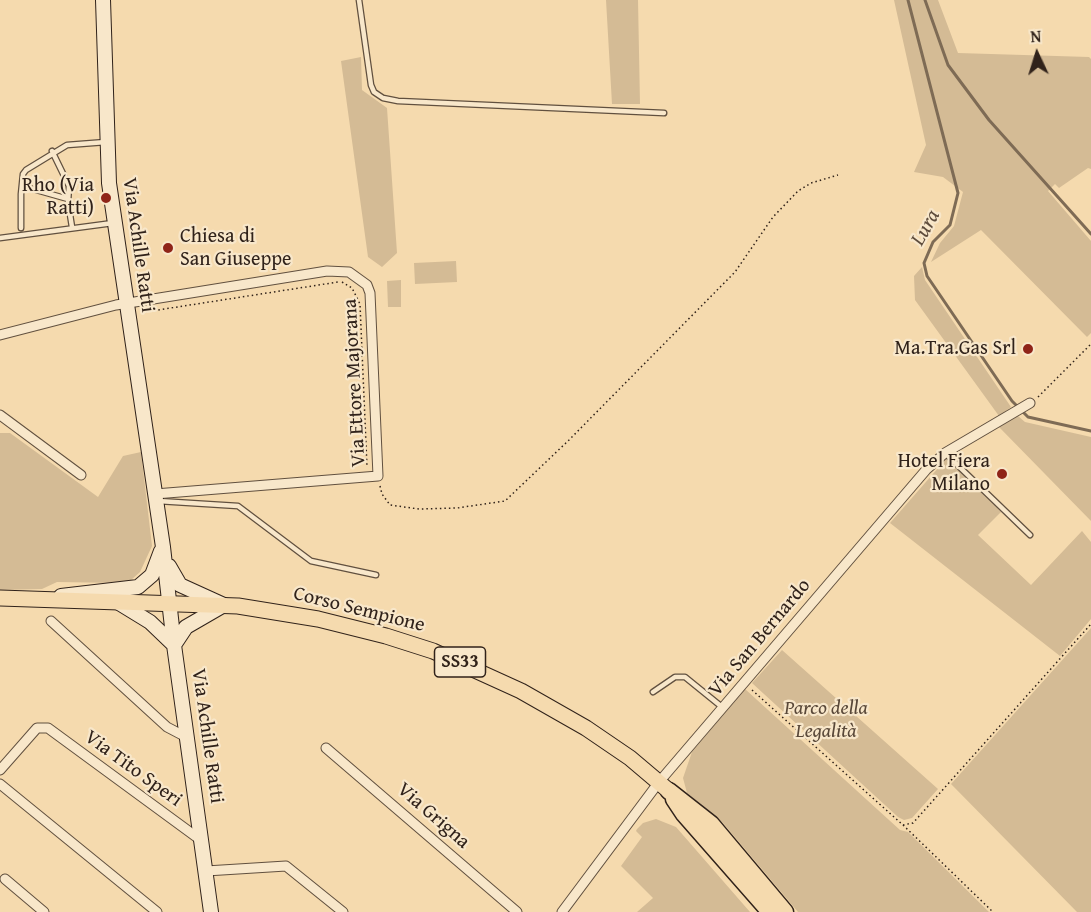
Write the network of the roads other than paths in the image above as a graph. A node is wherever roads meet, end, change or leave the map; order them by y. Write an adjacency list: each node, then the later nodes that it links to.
1 (103, 0): 4 (street, Via Achille Ratti)
2 (359, 0): 3 (lane)
3 (664, 113)
4 (107, 142): 5 (lane); 8 (street, Via Achille Ratti)
5 (52, 151): 6 (lane); 7 (lane)
6 (22, 186): 7 (lane); 10 (lane)
7 (68, 199): 9 (lane)
8 (114, 223): 9 (lane); 12 (street, Via Achille Ratti)
9 (72, 227): 11 (lane)
10 (21, 228)
11 (0, 238)
12 (125, 303): 13 (street, Via Ettore Majorana); 18 (street, Via Achille Ratti); 18 (street, Via Ettore Majorana)
13 (0, 335)
14 (1030, 403): 16 (street, Via San Bernardo)
15 (0, 416): 17 (street)
16 (945, 453): 19 (lane); 30 (street, Via San Bernardo)
17 (81, 475)
18 (155, 497): 20 (street, Via Achille Ratti); 21 (lane)
19 (1030, 535)
20 (163, 547): 23 (street); 25 (street, Via Achille Ratti); 26 (street)
21 (376, 575)
22 (0, 598): 23 (main road, Corso Sempione / SS33)
23 (47, 600): 24 (main road, Corso Sempione / SS33)
24 (119, 603): 25 (main road, Corso Sempione / SS33); 28 (street)
25 (169, 604): 26 (main road, Corso Sempione / SS33); 28 (street, Via Achille Ratti)
26 (224, 605): 28 (street); 35 (main road, Corso Sempione / SS33)
27 (51, 621): 31 (street)
28 (174, 645): 31 (street, Via Achille Ratti)
29 (653, 692): 30 (lane)
30 (723, 708): 35 (street, Via San Bernardo)
31 (189, 738): 36 (street, Via Achille Ratti)
32 (326, 748): 43 (street, Via Grigna)
33 (0, 770): 36 (street, Via Tito Speri)
34 (0, 784): 40 (street)
35 (664, 786): 44 (street, Via San Bernardo); 45 (highway, Corso Sempione / SS33); 46 (highway, Corso Sempione / SS33)
36 (203, 842): 37 (street, Via Achille Ratti)
37 (206, 871): 41 (street, Via Achille Ratti); 42 (street)
38 (4, 879): 39 (street)
39 (43, 912)
40 (157, 912)
41 (211, 912)
42 (344, 912)
43 (517, 912)
44 (562, 912)
45 (770, 912)
46 (785, 912)

